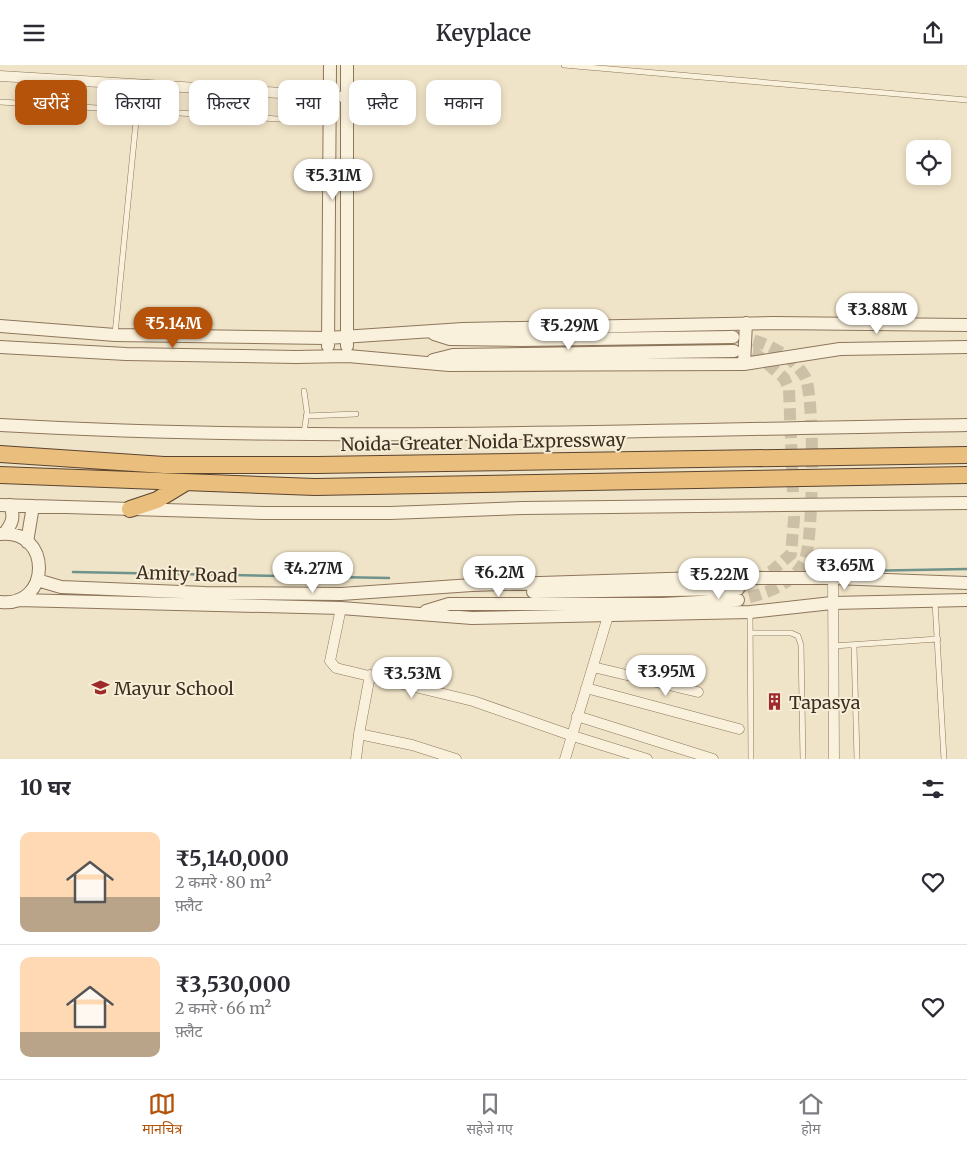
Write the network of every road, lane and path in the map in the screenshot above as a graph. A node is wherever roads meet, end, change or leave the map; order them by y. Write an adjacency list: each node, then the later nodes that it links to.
1 (330, 65): 5 (street)
2 (347, 65): 8 (street)
3 (564, 65): 9 (lane)
4 (0, 76): 6 (street)
5 (329, 80)
6 (278, 93)
7 (339, 97): 8 (street)
8 (347, 97): 21 (street)
9 (967, 100)
10 (0, 102): 11 (lane)
11 (97, 108)
12 (179, 114): 13 (lane)
13 (278, 120)
14 (136, 125): 20 (lane)
15 (328, 125): 23 (street)
16 (746, 323): 17 (street); 19 (street); 30 (street)
17 (967, 325)
18 (0, 327): 20 (street)
19 (425, 332): 21 (street); 22 (street)
20 (115, 335): 23 (street)
21 (346, 337): 23 (street); 28 (street)
22 (733, 337)
23 (327, 338): 27 (street)
24 (0, 347): 27 (street)
25 (967, 347): 30 (street)
26 (734, 351): 29 (street)
27 (328, 356): 28 (street)
28 (348, 356): 29 (street)
29 (424, 363): 30 (street)
30 (744, 364)
31 (304, 391): 33 (lane)
32 (356, 414): 33 (lane)
33 (306, 416): 36 (lane)
34 (0, 425): 36 (street)
35 (967, 425): 36 (street)
36 (304, 435)
37 (0, 454): 38 (highway, Noida-Greater Noida Expressway)
38 (967, 455)
39 (0, 475): 41 (highway)
40 (967, 475): 41 (highway)
41 (184, 483): 45 (highway)
42 (967, 503): 45 (street)
43 (5, 505): 44 (street); 46 (street)
44 (33, 506): 45 (street); 47 (street)
45 (130, 509)
46 (2, 534): 47 (street)
47 (27, 541): 49 (street)
48 (833, 578): 50 (street, Amity Road); 51 (street, Amity Road); 56 (street)
49 (37, 579): 51 (street, Amity Road); 52 (street)
50 (967, 583)
51 (426, 589): 59 (street)
52 (18, 600): 55 (street, Amity Road); 57 (street, Amity Road)
53 (935, 601): 54 (street, Amity Road); 56 (street, Amity Road); 62 (lane)
54 (967, 601)
55 (0, 602)
56 (832, 603): 58 (street, Amity Road); 64 (street)
57 (341, 608): 59 (street, Amity Road); 66 (street)
58 (750, 612): 60 (street, Amity Road); 61 (lane)
59 (418, 614): 60 (street, Amity Road)
60 (608, 617): 65 (street)
61 (751, 633): 78 (lane); 79 (lane)
62 (938, 639): 63 (lane); 82 (lane)
63 (854, 645): 64 (lane); 81 (lane)
64 (833, 646): 80 (street)
65 (593, 667): 67 (street); 68 (street)
66 (370, 675): 71 (street); 72 (street)
67 (586, 688): 69 (street); 70 (street)
68 (698, 692)
69 (577, 717): 72 (street); 77 (street)
70 (739, 729)
71 (358, 734): 73 (street); 74 (street)
72 (573, 736): 75 (street); 76 (street)
73 (356, 759)
74 (456, 759)
75 (565, 759)
76 (647, 759)
77 (712, 759)
78 (751, 759)
79 (803, 759)
80 (834, 759)
81 (857, 759)
82 (944, 759)

